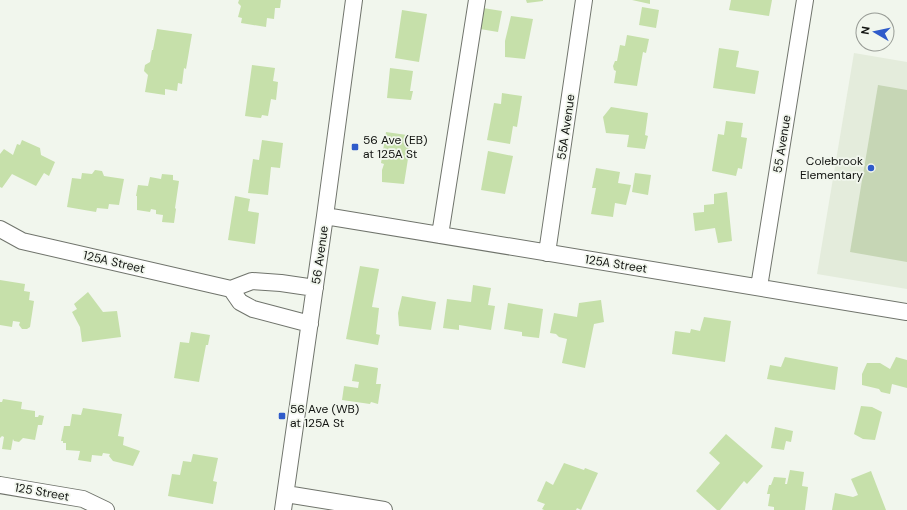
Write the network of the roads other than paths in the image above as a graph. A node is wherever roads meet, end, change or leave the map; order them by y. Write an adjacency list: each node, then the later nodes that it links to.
1 (354, 0): 5 (street, 56 Avenue)
2 (477, 0): 7 (street)
3 (584, 0): 8 (street, 55A Avenue)
4 (805, 0): 9 (street, 55 Avenue)
5 (325, 216): 7 (street, 125A Street); 10 (street, 56 Avenue)
6 (0, 229): 11 (street, 125A Street)
7 (440, 235): 8 (street, 125A Street)
8 (547, 253): 9 (street, 125A Street)
9 (759, 287): 12 (street, 125A Street)
10 (315, 288): 11 (street); 13 (street, 56 Avenue)
11 (231, 289): 13 (street)
12 (907, 312)
13 (310, 324): 15 (street, 56 Avenue)
14 (0, 485): 16 (street, 125 Street)
15 (286, 494): 17 (street, 56 Avenue); 18 (street)
16 (106, 510)
17 (283, 510)
18 (384, 510)

